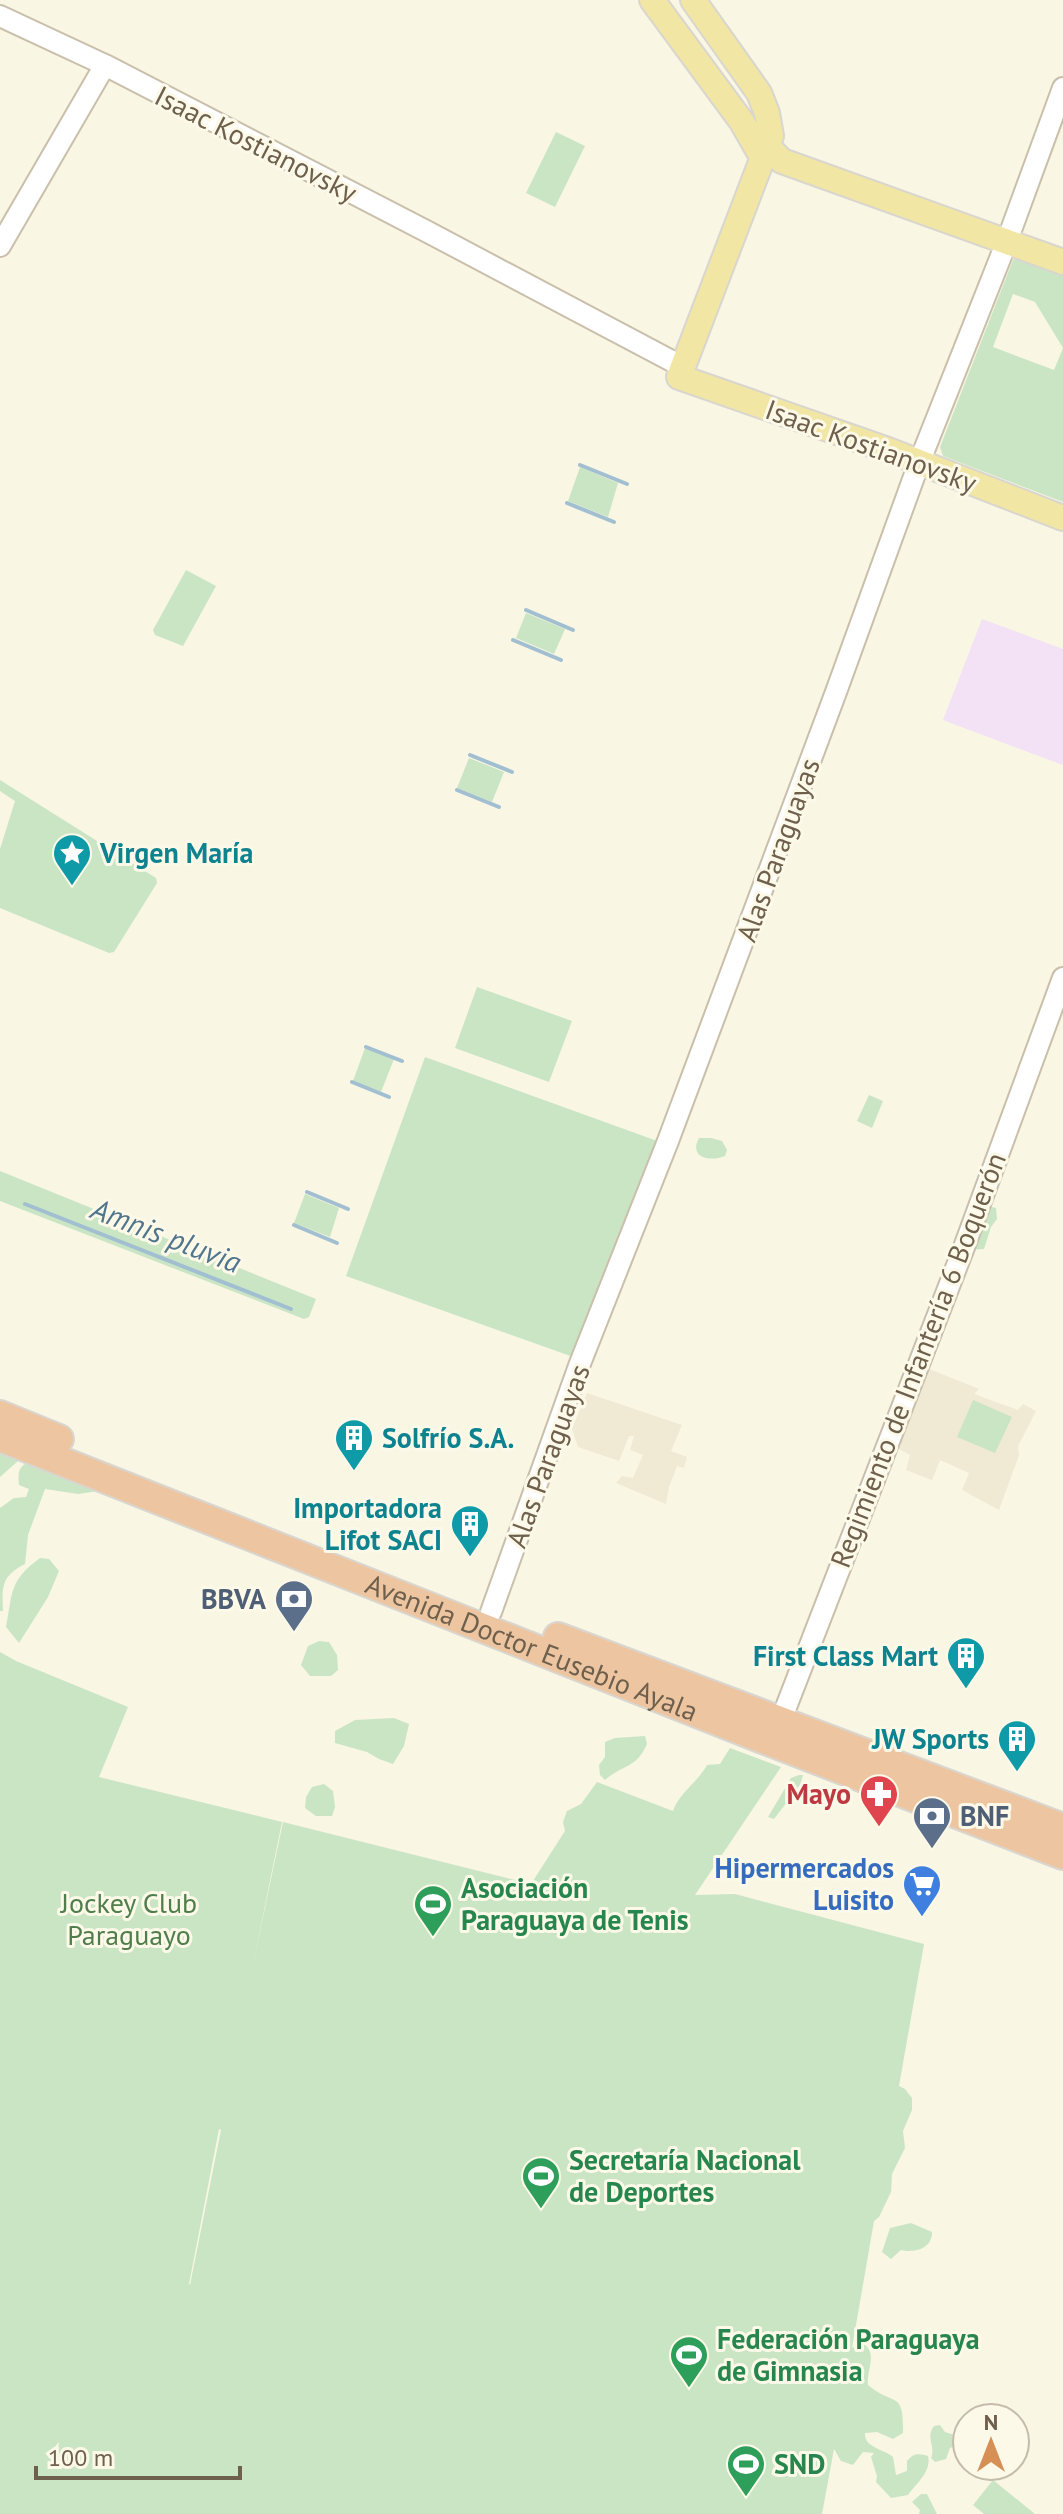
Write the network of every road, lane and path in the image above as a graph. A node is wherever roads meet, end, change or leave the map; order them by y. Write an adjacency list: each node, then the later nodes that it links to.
1 (652, 0): 6 (main road)
2 (693, 0): 6 (main road)
3 (0, 16): 4 (street, Isaac Kostianovsky)
4 (105, 65): 8 (street); 10 (street, Isaac Kostianovsky)
5 (1063, 88): 7 (street, Alas Paraguayas)
6 (767, 146): 7 (main road); 10 (main road)
7 (1007, 241): 9 (main road); 11 (street, Alas Paraguayas)
8 (0, 246)
9 (1063, 262)
10 (681, 372): 11 (main road, Isaac Kostianovsky)
11 (919, 463): 12 (main road, Isaac Kostianovsky); 16 (street, Alas Paraguayas)
12 (1063, 518)
13 (1063, 978): 17 (street, Regimiento de Infantería 6 Boquerón)
14 (0, 1415): 16 (highway, Avenida Doctor Eusebio Ayala)
15 (0, 1437): 17 (highway, Avenida Doctor Eusebio Ayala)
16 (491, 1612): 17 (highway, Avenida Doctor Eusebio Ayala)
17 (776, 1732): 18 (highway, Avenida Doctor Eusebio Ayala); 19 (highway, Avenida Doctor Eusebio Ayala)
18 (1063, 1828)
19 (1063, 1855)

